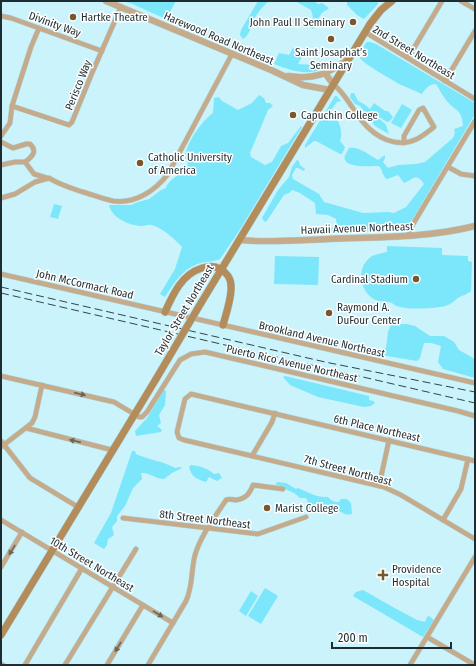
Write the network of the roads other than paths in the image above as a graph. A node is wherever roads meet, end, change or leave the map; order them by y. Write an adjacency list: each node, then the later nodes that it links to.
1 (106, 1): 5 (street, Harewood Road Northeast)
2 (392, 1): 10 (main road, Taylor Street Northeast)
3 (442, 1): 14 (street)
4 (461, 1): 6 (street)
5 (121, 7): 11 (street, Perisco Way); 12 (street, Harewood Road Northeast)
6 (475, 9)
7 (1, 16): 8 (street, Divinity Way)
8 (39, 28): 11 (street, Divinity Way); 22 (street)
9 (475, 31): 17 (street)
10 (365, 32): 13 (main road, Taylor Street Northeast); 14 (street, 2nd Street Northeast)
11 (102, 50): 22 (street, Perisco Way)
12 (232, 54): 16 (street, Harewood Road Northeast); 31 (street)
13 (349, 58): 15 (street, Harewood Road Northeast); 19 (main road, Taylor Street Northeast)
14 (408, 58): 17 (street, 2nd Street Northeast)
15 (325, 73): 16 (street, Harewood Road Northeast); 19 (street)
16 (280, 74): 18 (street, Harewood Road Northeast)
17 (445, 81): 21 (street, 2nd Street Northeast)
18 (309, 87): 19 (street, Harewood Road Northeast); 20 (street)
19 (332, 87): 20 (main road, Taylor Street Northeast); 26 (street)
20 (326, 97): 35 (main road, Taylor Street Northeast)
21 (475, 99)
22 (12, 106): 24 (street)
23 (475, 121): 29 (street)
24 (1, 136)
25 (1, 142): 27 (street)
26 (404, 142): 26 (street)
27 (25, 162): 28 (street); 31 (street)
28 (1, 165)
29 (448, 167): 30 (street); 34 (street)
30 (475, 176)
31 (49, 178): 32 (street)
32 (1, 198)
33 (475, 226): 34 (street, Hawaii Avenue Northeast)
34 (409, 236): 35 (street, Hawaii Avenue Northeast)
35 (240, 240): 36 (main road, Taylor Street Northeast)
36 (222, 270): 38 (main road); 39 (main road); 43 (main road, Taylor Street Northeast, bridge)
37 (1, 274): 38 (street, John McCormack Road)
38 (165, 312): 39 (street, Brookland Avenue Northeast)
39 (223, 325): 41 (street, Brookland Avenue Northeast)
40 (1, 376): 42 (street)
41 (475, 383)
42 (42, 385): 43 (street, one-way to 43); 46 (street)
43 (134, 414): 45 (street, Puerto Rico Avenue Northeast); 49 (main road, Taylor Street Northeast)
44 (275, 414): 47 (street, 6th Place Northeast); 50 (street); 50 (street, 6th Place Northeast)
45 (475, 416)
46 (26, 428): 48 (street); 49 (street, one-way to 46)
47 (389, 440): 51 (street, 6th Place Northeast); 53 (street)
48 (2, 444): 55 (street)
49 (112, 450): 55 (main road, Taylor Street Northeast)
50 (252, 456): 53 (street, 7th Street Northeast)
51 (468, 459): 52 (street, 6th Place Northeast); 59 (street)
52 (475, 461)
53 (379, 486): 59 (street, 7th Street Northeast)
54 (283, 489): 60 (street)
55 (78, 508): 64 (main road, Taylor Street Northeast)
56 (306, 517): 60 (street, 8th Street Northeast)
57 (123, 518): 60 (street, 8th Street Northeast)
58 (1, 520): 61 (street, 10th Street Northeast)
59 (443, 520): 62 (street, 7th Street Northeast)
60 (208, 528): 70 (street)
61 (22, 532): 64 (street, 10th Street Northeast); 66 (street, one-way to 66)
62 (475, 539)
63 (136, 549): 68 (street)
64 (52, 550): 67 (street, 10th Street Northeast); 71 (main road, Taylor Street Northeast)
65 (475, 557): 72 (street)
66 (1, 567)
67 (82, 568): 68 (street, 10th Street Northeast); 73 (street)
68 (113, 587): 69 (street, 10th Street Northeast); 74 (street)
69 (143, 605): 70 (street, 10th Street Northeast, one-way to 70); 75 (street, one-way to 75)
70 (173, 623): 76 (street)
71 (1, 635)
72 (427, 637): 77 (street); 78 (street)
73 (24, 665)
74 (66, 665)
75 (107, 665)
76 (148, 665)
77 (410, 665)
78 (475, 665)

